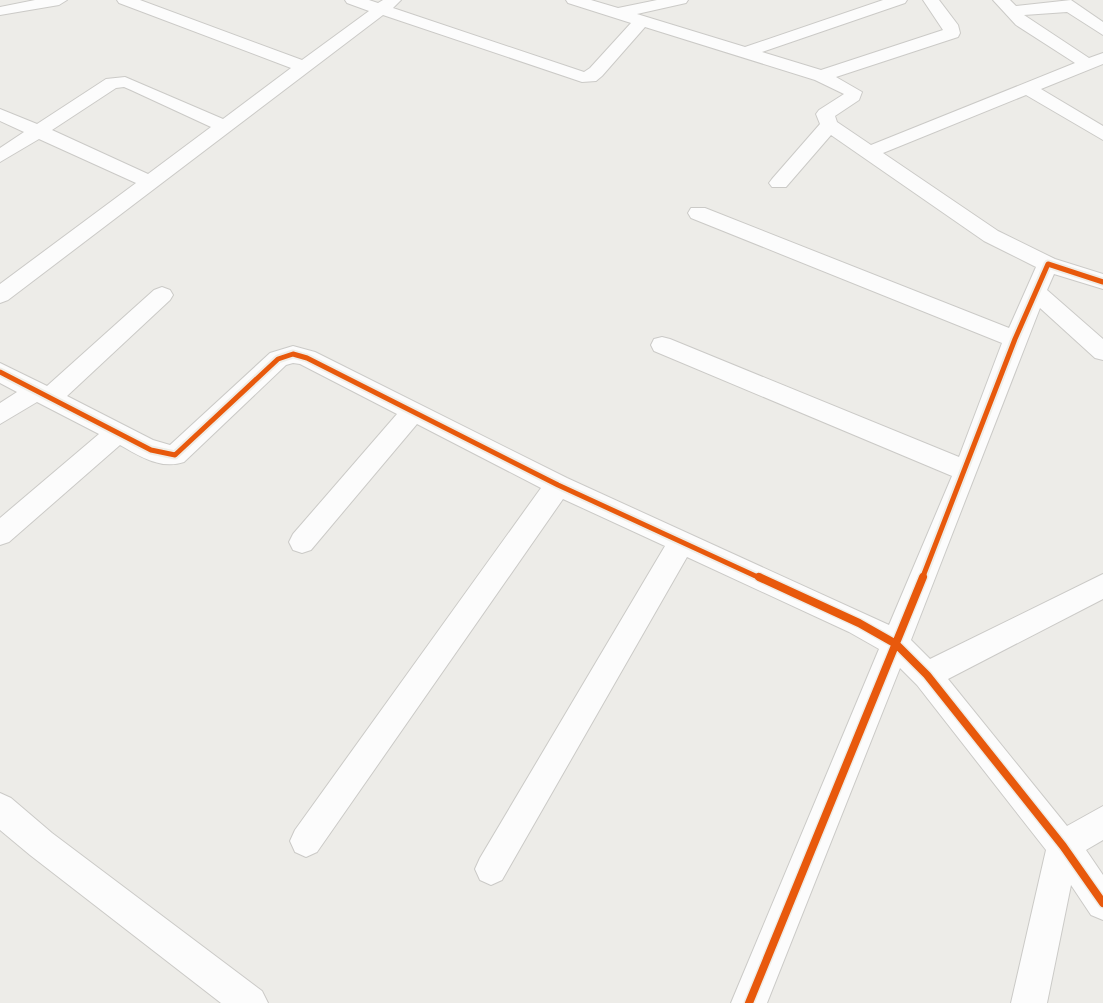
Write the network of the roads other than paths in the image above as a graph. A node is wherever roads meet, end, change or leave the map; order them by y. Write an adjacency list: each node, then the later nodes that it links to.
1 (58, 0): 11 (street)
2 (124, 0): 19 (street)
3 (353, 0): 9 (street)
4 (574, 0): 12 (street)
5 (680, 0): 12 (street)
6 (899, 0): 17 (street)
7 (931, 0): 20 (street)
8 (1064, 3): 10 (street); 13 (street)
9 (387, 4): 15 (street); 19 (street)
10 (1006, 5): 18 (street)
11 (4, 11)
12 (619, 14): 15 (street)
13 (1085, 18): 14 (street); 16 (street)
14 (1103, 18)
15 (642, 21): 17 (street)
16 (1103, 30)
17 (744, 53): 20 (street)
18 (1096, 62): 21 (street)
19 (304, 68): 24 (street)
20 (822, 76): 23 (street)
21 (1028, 89): 26 (street); 27 (street)
22 (0, 114): 25 (street)
23 (830, 125): 27 (street); 30 (street)
24 (226, 127): 25 (street); 29 (street)
25 (38, 131): 28 (street); 29 (street)
26 (1103, 134)
27 (867, 153): 32 (street)
28 (0, 156)
29 (150, 182): 35 (street)
30 (780, 183)
31 (698, 213): 37 (street)
32 (1048, 264): 33 (street); 34 (street)
33 (1103, 282)
34 (1037, 292): 37 (street); 39 (street)
35 (0, 295)
36 (162, 295): 41 (street)
37 (1015, 339): 45 (street)
38 (662, 345): 45 (street)
39 (1103, 352)
40 (0, 372): 41 (street)
41 (41, 395): 43 (street); 44 (street)
42 (414, 411): 44 (street); 46 (street); 48 (street)
43 (0, 416)
44 (118, 432): 47 (street)
45 (966, 471): 51 (street)
46 (558, 485): 49 (street); 55 (street)
47 (0, 534)
48 (302, 542)
49 (682, 542): 51 (street); 57 (street)
50 (1103, 586): 52 (street)
51 (896, 644): 52 (street); 60 (street)
52 (927, 675): 56 (street)
53 (0, 809): 59 (street)
54 (1103, 822): 56 (street)
55 (306, 841)
56 (1063, 846): 58 (street); 61 (street)
57 (491, 869)
58 (1103, 903)
59 (250, 1003)
60 (749, 1003)
61 (1029, 1003)

